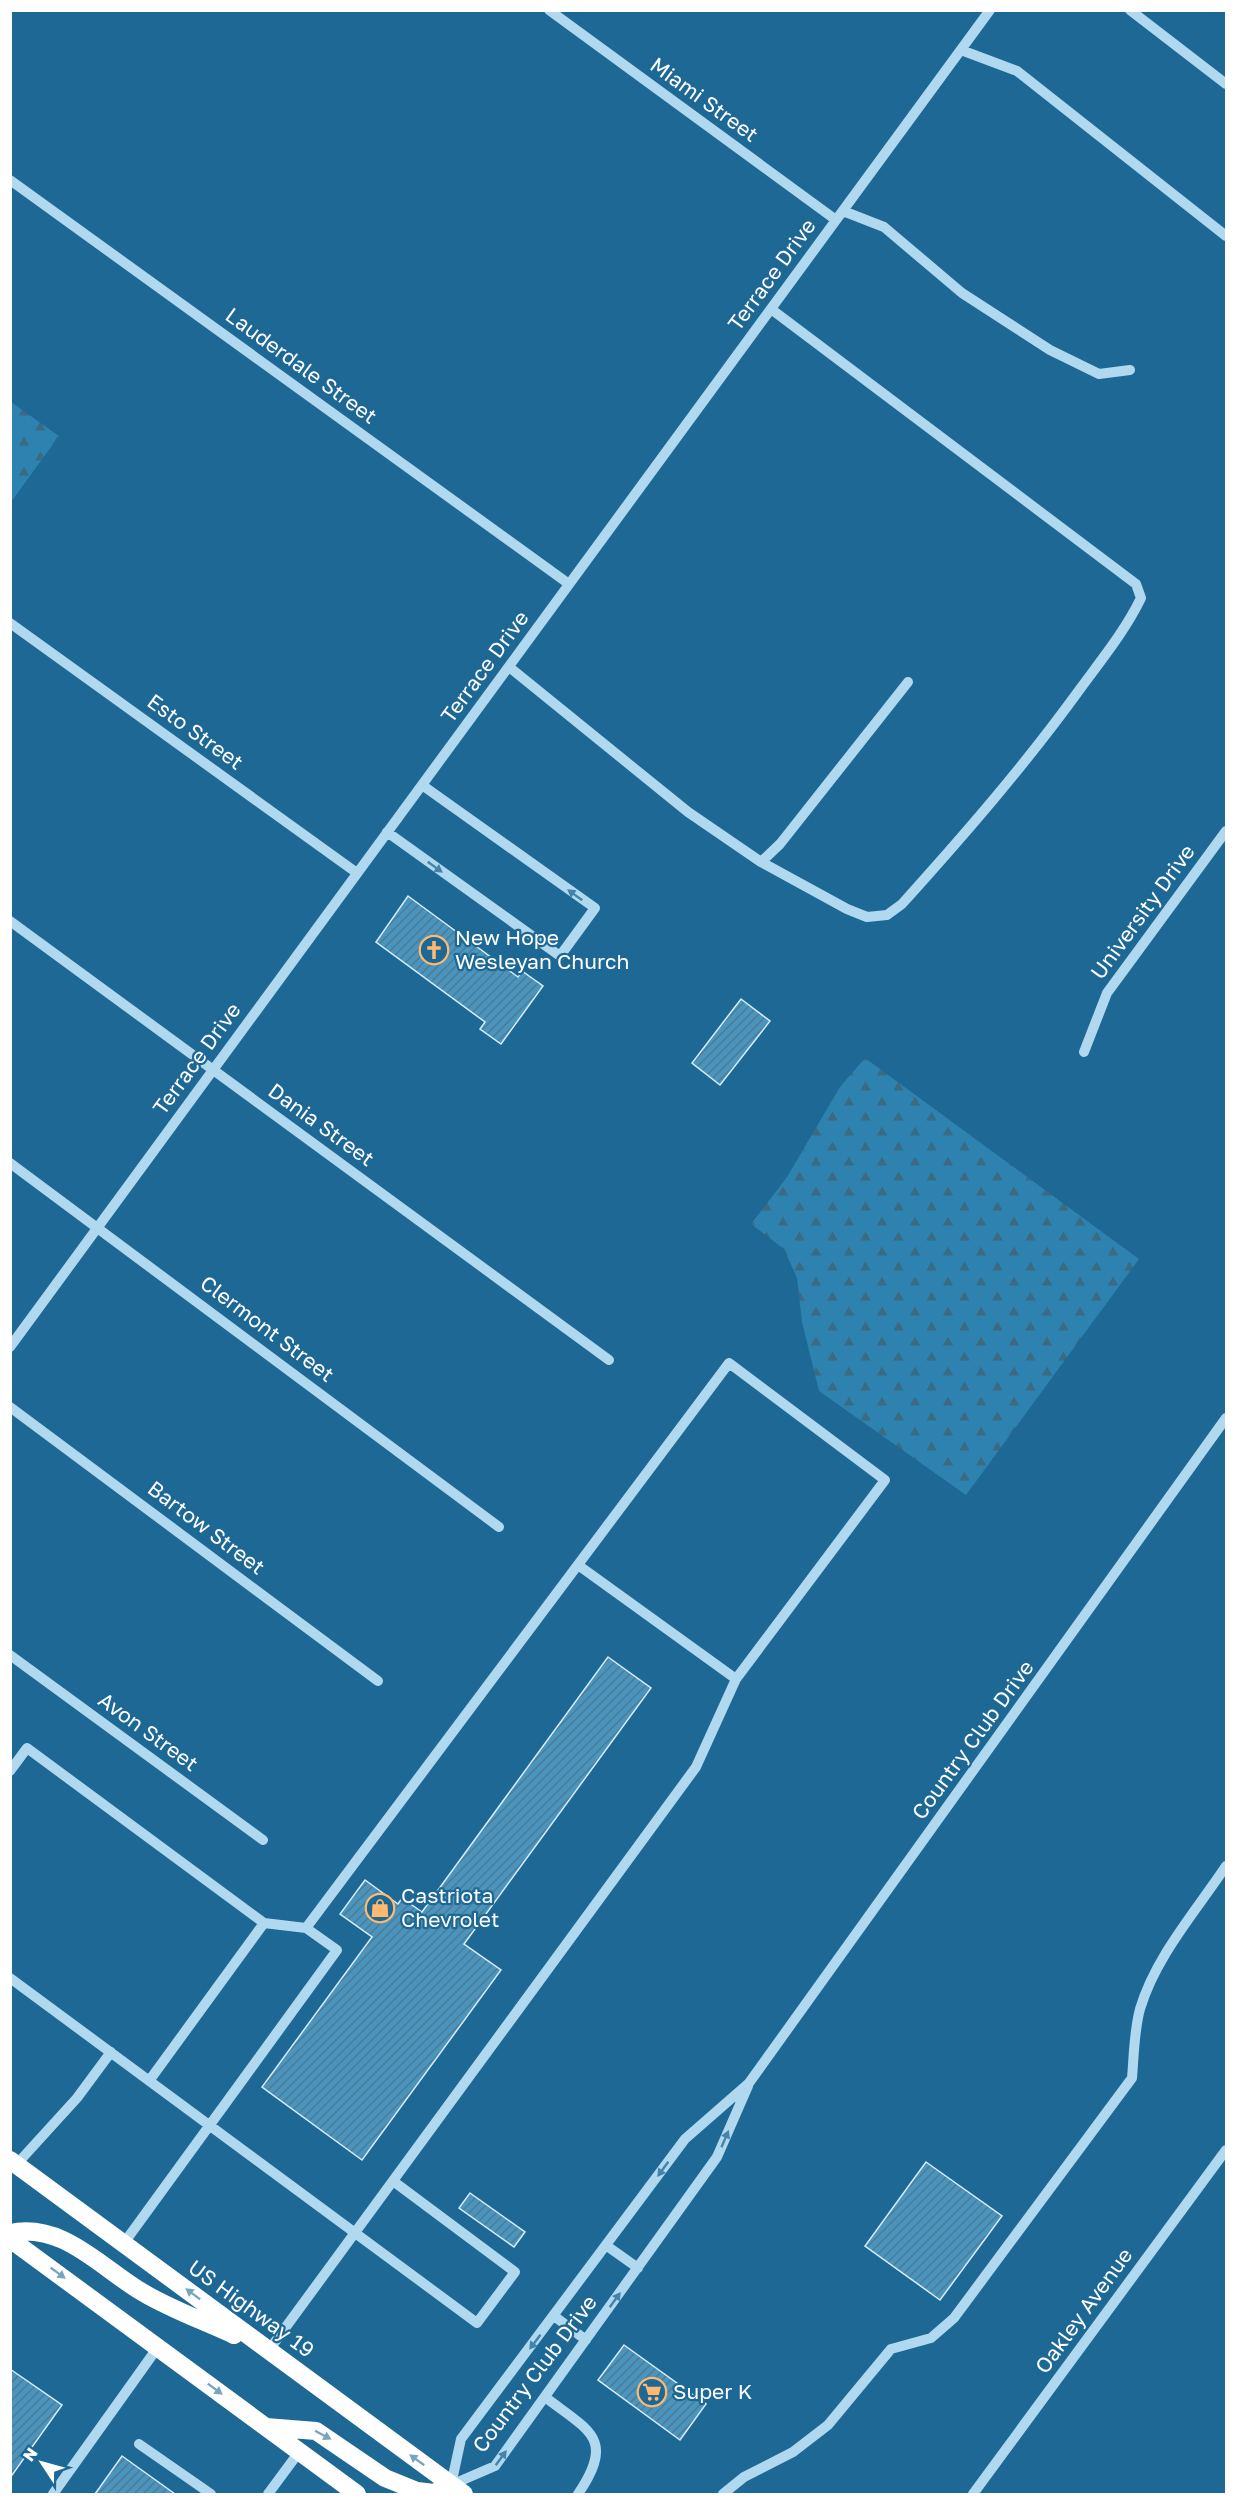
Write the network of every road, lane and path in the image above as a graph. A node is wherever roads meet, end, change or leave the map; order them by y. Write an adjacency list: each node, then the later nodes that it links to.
1 (549, 10): 8 (street, Miami Street)
2 (990, 10): 4 (street, Terrace Drive)
3 (1130, 10): 5 (street)
4 (961, 50): 7 (street, Terrace Drive); 9 (street)
5 (1227, 84)
6 (10, 180): 12 (street, Lauderdale Street)
7 (843, 211): 8 (street, Terrace Drive); 11 (street)
8 (836, 220): 10 (street, Terrace Drive)
9 (1226, 236)
10 (771, 309): 12 (street, Terrace Drive); 19 (street)
11 (1130, 370)
12 (569, 584): 14 (street, Terrace Drive)
13 (10, 623): 20 (street, Esto Street)
14 (509, 667): 16 (street, Terrace Drive); 19 (street)
15 (908, 682): 19 (street)
16 (423, 785): 18 (street, Terrace Drive); 18 (street, one-way to 16)
17 (1227, 831): 22 (street, University Drive)
18 (387, 832): 20 (street, Terrace Drive)
19 (761, 862)
20 (357, 873): 23 (street, Terrace Drive)
21 (10, 921): 23 (street, Dania Street)
22 (1084, 1052)
23 (213, 1070): 25 (street, Terrace Drive); 27 (street, Dania Street)
24 (10, 1163): 25 (street, Clermont Street)
25 (98, 1227): 26 (street, Terrace Drive); 30 (street, Clermont Street)
26 (10, 1347)
27 (609, 1360)
28 (10, 1407): 34 (street, Bartow Street)
29 (1227, 1418): 43 (street, Country Club Drive)
30 (499, 1527)
31 (578, 1565): 33 (street); 33 (street); 39 (street)
32 (10, 1655): 36 (street, Avon Street)
33 (736, 1679): 47 (street)
34 (378, 1681)
35 (10, 1771): 38 (street)
36 (263, 1840)
37 (1227, 1866): 68 (street)
38 (264, 1923): 39 (street); 42 (street)
39 (306, 1928): 44 (street)
40 (10, 1978): 41 (street)
41 (111, 2052): 42 (street); 46 (street)
42 (149, 2081): 44 (street)
43 (749, 2083): 52 (street, Country Club Drive, one-way to 52); 53 (street, Country Club Drive, one-way to 43)
44 (210, 2126): 49 (street); 51 (street)
45 (1227, 2150): 69 (street, Oakley Avenue)
46 (12, 2164): 51 (highway, US Highway 19)
47 (393, 2181): 49 (street); 49 (street)
48 (10, 2233): 57 (highway)
49 (355, 2233): 57 (street)
50 (10, 2239): 56 (highway, one-way to 56)
51 (124, 2243): 57 (highway, US Highway 19, one-way to 51)
52 (607, 2246): 53 (street); 54 (street, Country Club Drive)
53 (638, 2268): 55 (street, Country Club Drive, one-way to 53)
54 (555, 2316): 55 (street); 62 (street, Country Club Drive, one-way to 62)
55 (586, 2340): 58 (street, Country Club Drive)
56 (158, 2347): 59 (highway, one-way to 59); 63 (street)
57 (269, 2350): 62 (highway, US Highway 19, one-way to 57)
58 (545, 2397): 62 (street, Country Club Drive, one-way to 58); 67 (street)
59 (266, 2427): 61 (highway); 62 (highway, one-way to 62)
60 (139, 2444): 64 (street)
61 (299, 2452): 65 (street); 66 (highway)
62 (458, 2489)
63 (53, 2494)
64 (211, 2494)
65 (268, 2494)
66 (357, 2494)
67 (578, 2494)
68 (723, 2494)
69 (973, 2494)

